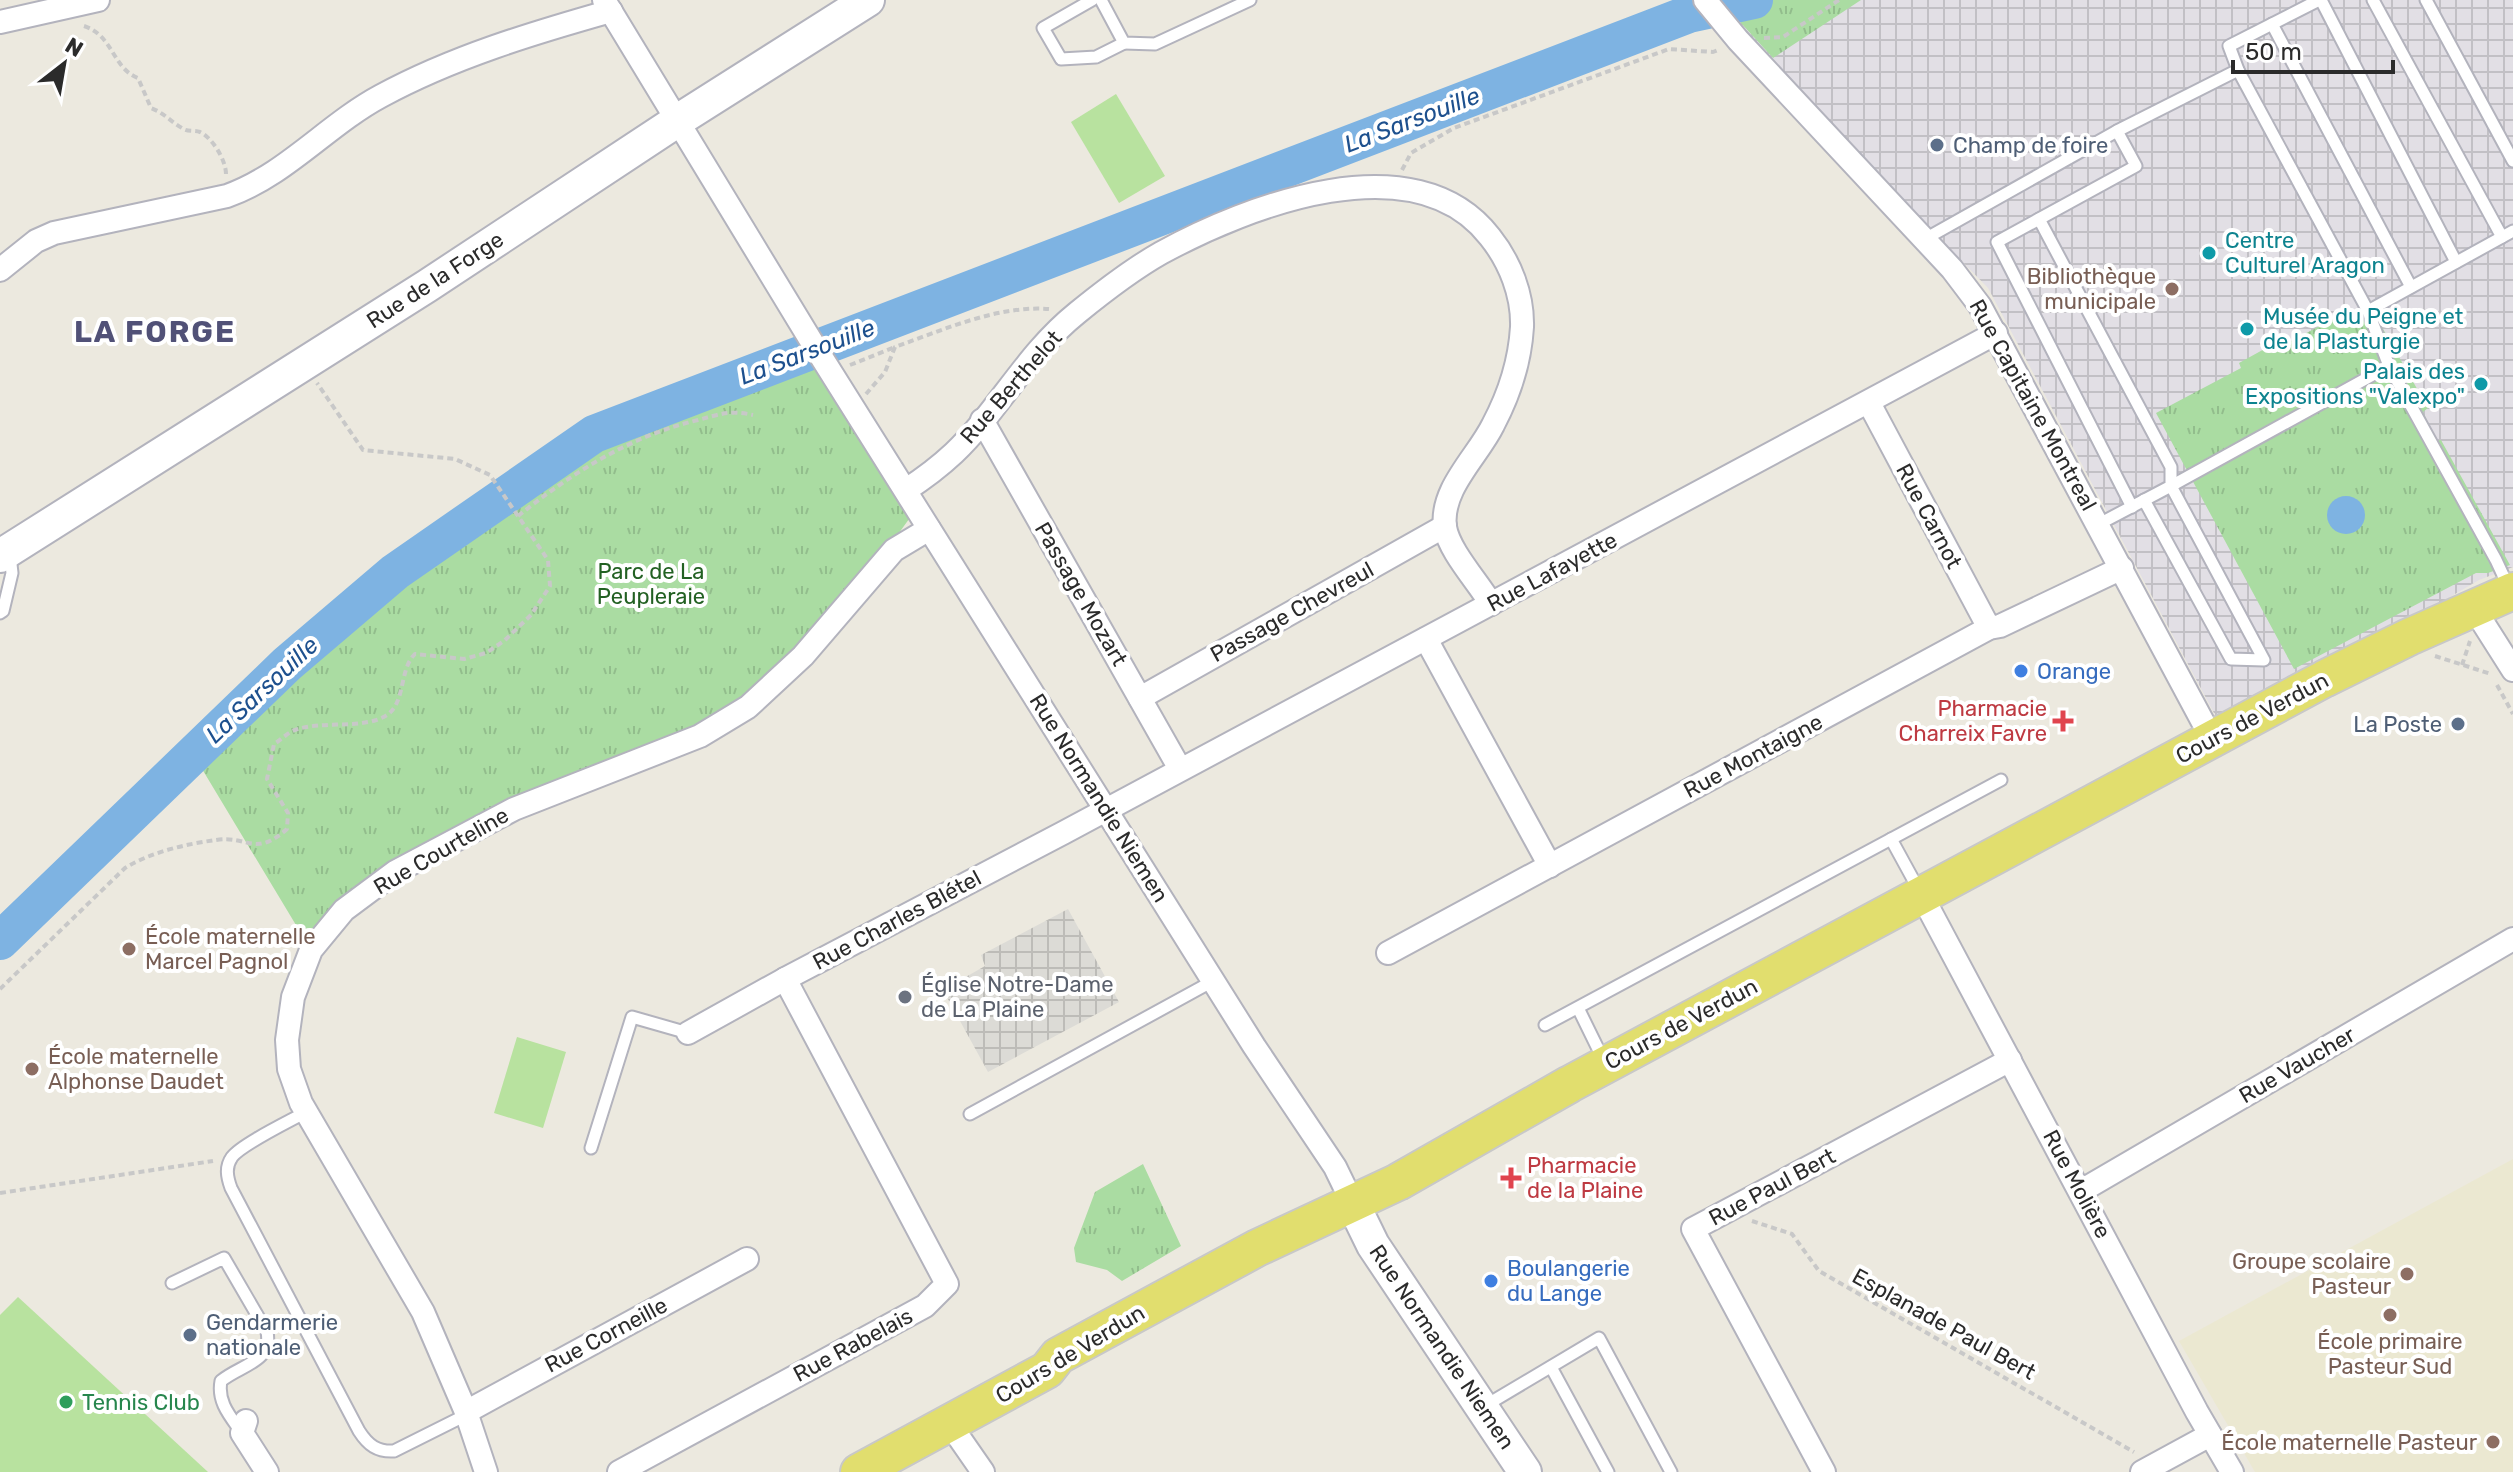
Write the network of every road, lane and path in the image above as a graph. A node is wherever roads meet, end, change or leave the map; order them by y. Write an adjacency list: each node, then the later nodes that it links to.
1 (98, 0): 12 (street)
2 (868, 0): 18 (main road, Rue de la Forge)
3 (1092, 0): 16 (lane)
4 (1101, 0): 16 (lane)
5 (1250, 0): 16 (lane)
6 (1705, 0): 15 (street, Rue Capitaine Montreal)
7 (1839, 0): 15 (path)
8 (2320, 0): 14 (lane); 26 (lane)
9 (2373, 0): 24 (lane)
10 (2426, 0): 20 (lane)
11 (608, 5): 18 (street, Rue Normandie Niemen); 22 (street)
12 (71, 6): 13 (street); 22 (path)
13 (0, 22)
14 (2272, 24): 17 (lane); 28 (lane)
15 (1733, 34): 21 (path); 25 (street, Rue Capitaine Montreal)
16 (1124, 43)
17 (2238, 70): 19 (lane); 30 (lane)
18 (677, 121): 33 (main road, Rue de la Forge); 36 (street, Rue Normandie Niemen)
19 (2117, 131): 23 (lane); 25 (lane)
20 (2513, 161)
21 (1398, 176)
22 (227, 196): 27 (street)
23 (2039, 219): 40 (lane); 43 (lane)
24 (2507, 234): 26 (lane)
25 (1925, 239): 31 (street, Rue Capitaine Montreal)
26 (2456, 262): 28 (lane)
27 (0, 270)
28 (2411, 287): 30 (lane)
29 (1055, 309): 32 (path)
30 (2368, 311): 35 (lane)
31 (1996, 333): 37 (street, Rue Lafayette); 45 (street, Rue Capitaine Montreal)
32 (895, 347): 34 (path); 36 (path)
33 (304, 364): 44 (path); 48 (main road, Rue de la Forge)
34 (850, 365)
35 (2389, 366): 40 (lane); 50 (lane)
36 (850, 402): 41 (street, Rue Normandie Niemen)
37 (1869, 403): 51 (street, Rue Lafayette); 54 (street, Rue Carnot)
38 (753, 415): 44 (path)
39 (982, 420): 41 (street, Rue Berthelot); 46 (street, Rue Berthelot); 58 (street, Passage Mozart)
40 (2171, 486): 42 (lane); 42 (lane)
41 (906, 490): 47 (street, Rue Normandie Niemen)
42 (2144, 500): 43 (lane)
43 (2132, 507): 45 (lane)
44 (518, 516): 71 (path)
45 (2099, 524): 49 (street, Rue Capitaine Montreal)
46 (1445, 526): 51 (street); 58 (street, Passage Chevreul)
47 (929, 529): 63 (street, Rue Normandie Niemen); 77 (street, Rue Courteline)
48 (4, 553): 53 (lane)
49 (2122, 568): 54 (street, Rue Montaigne); 60 (street, Rue Capitaine Montreal)
50 (2512, 591): 52 (main road, Cours de Verdun)
51 (1491, 604): 56 (street, Rue Lafayette)
52 (2473, 607): 55 (main road, Cours de Verdun); 57 (street)
53 (0, 613)
54 (1989, 628): 65 (street, Rue Montaigne)
55 (2409, 637): 59 (path); 60 (main road, Cours de Verdun)
56 (1426, 639): 61 (street, Rue Lafayette); 65 (street)
57 (2513, 670)
58 (1140, 698): 61 (street, Passage Mozart)
59 (2513, 714)
60 (2212, 739): 66 (main road, Cours de Verdun)
61 (1180, 769): 63 (street, Rue Lafayette)
62 (2001, 780): 64 (lane)
63 (1107, 809): 69 (street, Rue Charles Blétel); 70 (street, Rue Normandie Niemen)
64 (1891, 839): 66 (lane); 72 (lane)
65 (1550, 866): 68 (street, Rue Montaigne)
66 (1922, 896): 75 (street, Rue Molière); 76 (main road, Cours de Verdun)
67 (2513, 939): 81 (street, Rue Vaucher)
68 (1388, 953)
69 (785, 979): 74 (street, Rue Charles Blétel); 96 (street, Rue Rabelais)
70 (1214, 980): 78 (lane); 83 (street, Rue Normandie Niemen)
71 (0, 989)
72 (1578, 1008): 73 (lane); 76 (lane)
73 (1545, 1025)
74 (688, 1033): 79 (lane)
75 (2010, 1060): 81 (street, Rue Molière); 84 (street, Rue Paul Bert)
76 (1606, 1065): 83 (main road, Cours de Verdun)
77 (306, 1112): 80 (lane); 89 (street, Rue Courteline)
78 (970, 1114)
79 (591, 1148)
80 (231, 1158): 82 (path); 89 (lane)
81 (2081, 1191): 92 (street, Rue Molière)
82 (0, 1193)
83 (1352, 1202): 88 (main road, Rue Normandie Niemen); 90 (main road, Cours de Verdun)
84 (1723, 1212): 93 (path, Esplanade Paul Bert); 102 (street, Rue Paul Bert)
85 (747, 1259): 89 (street, Rue Corneille)
86 (172, 1283): 91 (lane)
87 (1551, 1367): 88 (lane); 100 (lane); 101 (lane)
88 (1482, 1407): 99 (main road, Rue Normandie Niemen)
89 (466, 1412): 95 (street, Rue Courteline)
90 (949, 1423): 97 (main road, Cours de Verdun); 98 (street)
91 (244, 1427): 94 (street)
92 (2210, 1435): 93 (street); 103 (street, Rue Molière)
93 (2149, 1468)
94 (267, 1472)
95 (486, 1472)
96 (619, 1472)
97 (859, 1472)
98 (983, 1472)
99 (1525, 1472)
100 (1608, 1472)
101 (1671, 1472)
102 (1824, 1472)
103 (2232, 1472)

